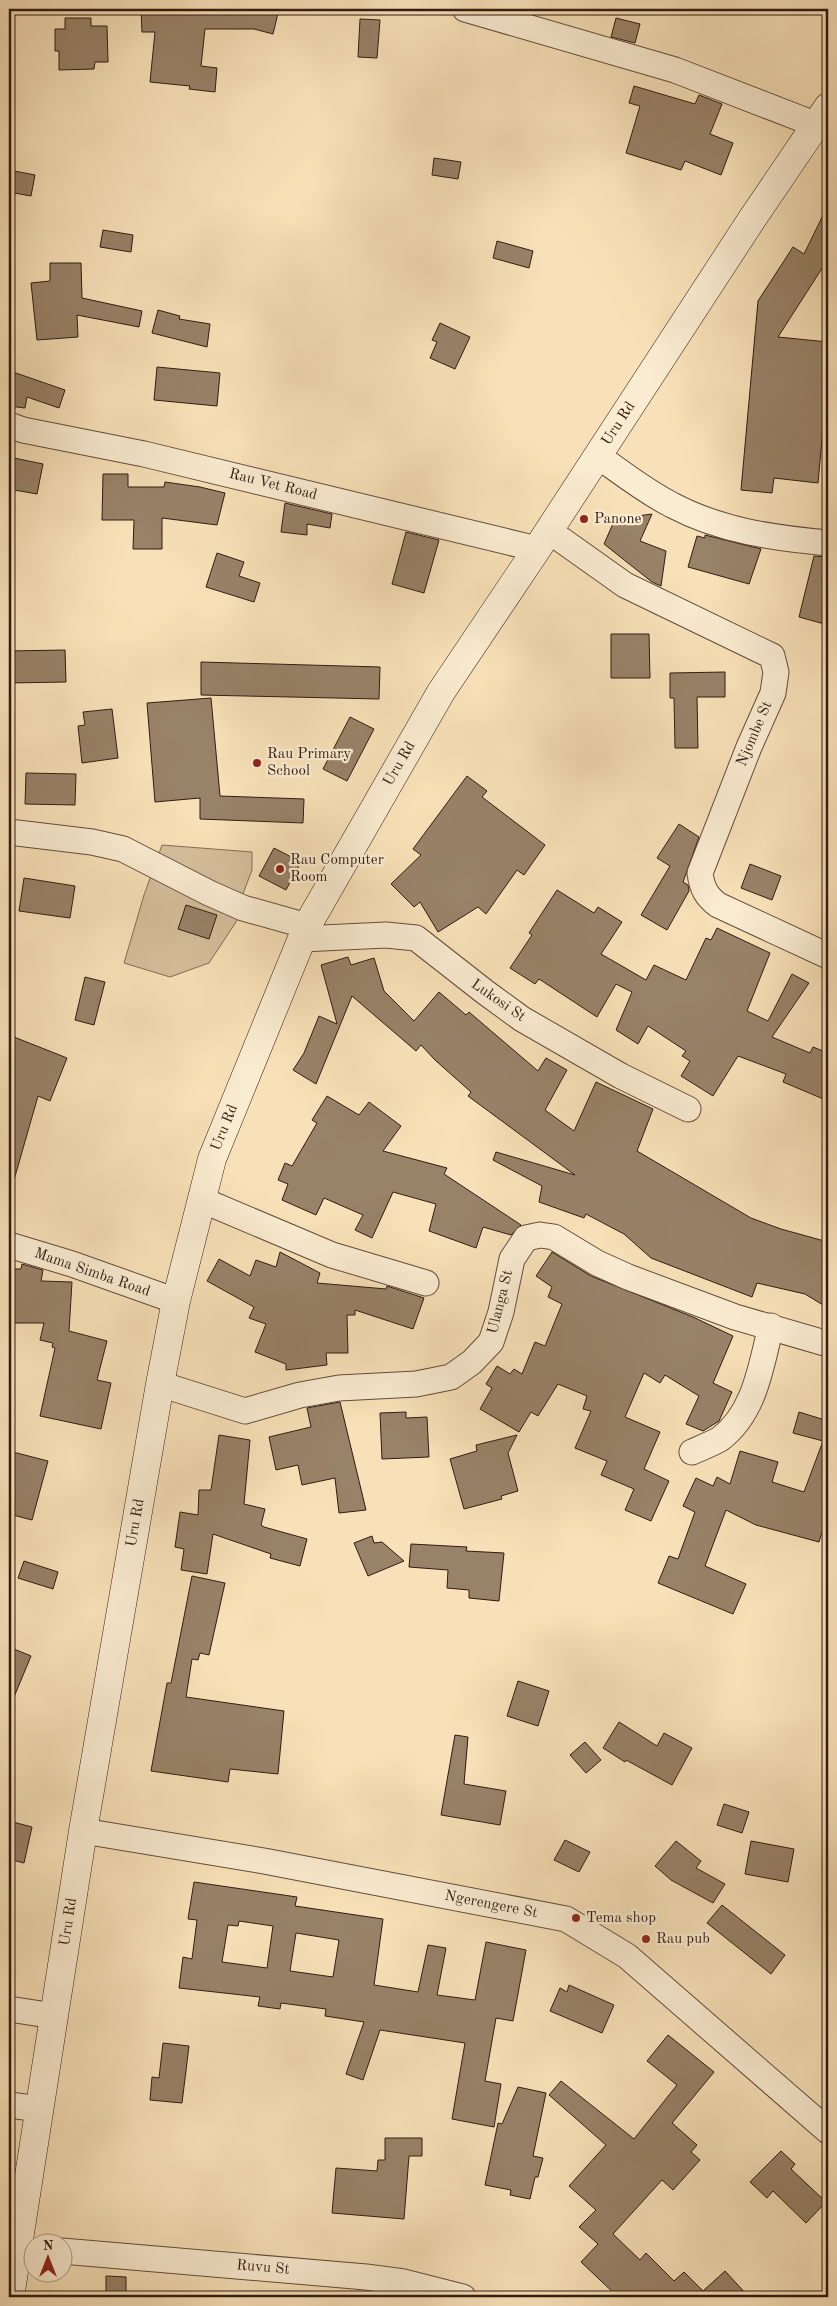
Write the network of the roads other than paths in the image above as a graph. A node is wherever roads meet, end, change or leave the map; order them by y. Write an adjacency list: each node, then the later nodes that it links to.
1 (465, 9): 2 (street)
2 (823, 116): 4 (street, Uru Rd)
3 (9, 425): 5 (street, Rau Vet Road)
4 (598, 456): 5 (street, Uru Rd); 6 (street)
5 (543, 540): 8 (street, Uru Rd); 9 (street, Njombe St)
6 (828, 543)
7 (9, 832): 8 (street, Lukosi St)
8 (304, 933): 10 (street, Lukosi St); 11 (street, Uru Rd)
9 (828, 956)
10 (688, 1109)
11 (202, 1200): 13 (street); 14 (street, Uru Rd)
12 (9, 1245): 14 (street, Mama Simba Road)
13 (426, 1283)
14 (176, 1301): 17 (street, Uru Rd)
15 (771, 1326): 16 (street, Ulanga St); 17 (street, Ulanga St); 18 (street)
16 (828, 1344)
17 (160, 1384): 19 (street, Uru Rd)
18 (692, 1452)
19 (83, 1831): 21 (street, Uru Rd); 24 (street, Ngerengere St)
20 (9, 2009): 21 (street)
21 (54, 2016): 23 (street, Uru Rd)
22 (9, 2105): 23 (street)
23 (40, 2110): 25 (street, Uru Rd)
24 (828, 2131)
25 (27, 2234)
26 (72, 2252): 28 (street, Ruvu St)
27 (22, 2258): 29 (street, Uru Rd)
28 (404, 2290): 30 (street, Ruvu St)
29 (10, 2297)
30 (462, 2297)

